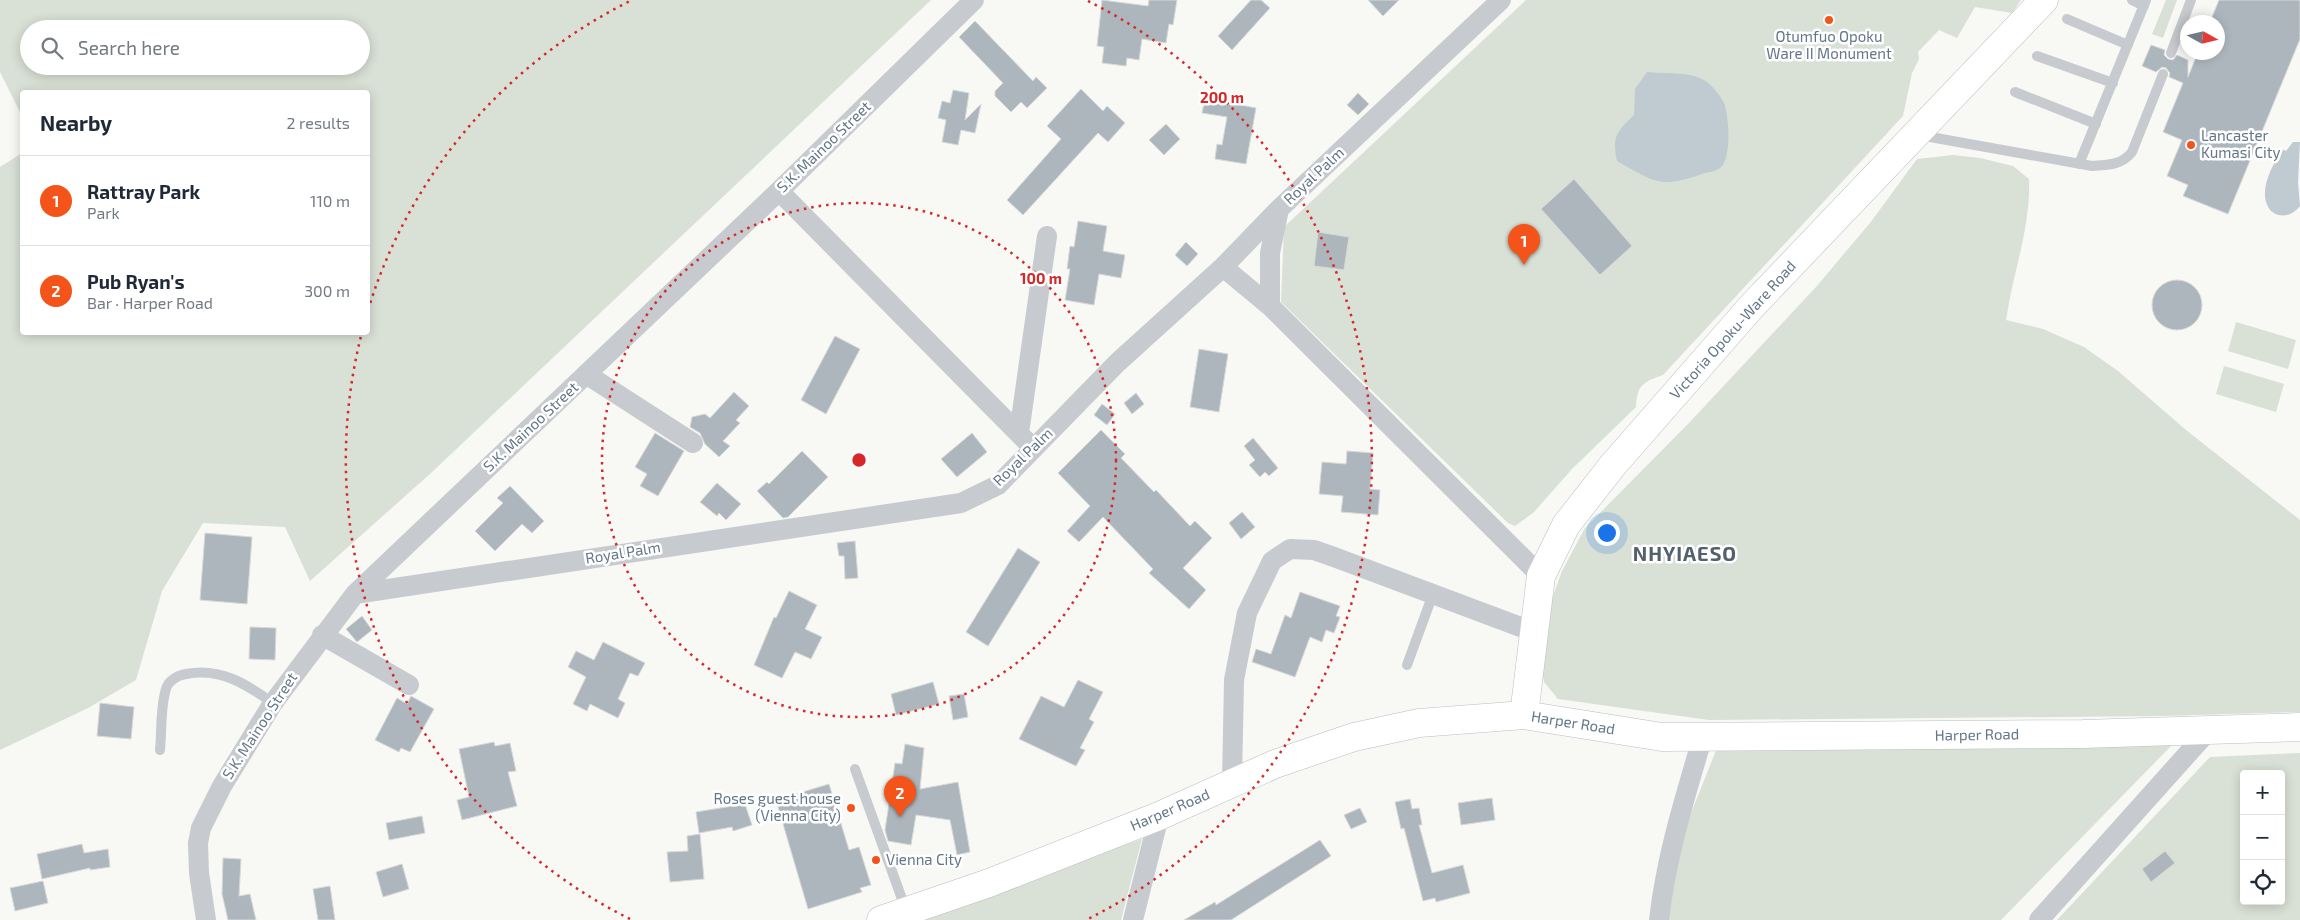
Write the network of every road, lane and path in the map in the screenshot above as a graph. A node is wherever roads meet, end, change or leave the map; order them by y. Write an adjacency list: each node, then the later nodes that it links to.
1 (974, 0): 17 (street, S.K. Mainoo Street)
2 (1501, 0): 18 (street, Royal Palm)
3 (2044, 0): 15 (main road, Victoria Opoku-Ware Road)
4 (2132, 0): 6 (lane)
5 (2191, 0): 9 (lane)
6 (2145, 3): 8 (lane)
7 (2067, 19): 8 (lane)
8 (2128, 45): 12 (lane)
9 (2171, 53)
10 (2037, 56): 12 (lane)
11 (2162, 74): 16 (lane)
12 (2112, 83): 14 (lane)
13 (2015, 92): 14 (lane)
14 (2096, 124): 16 (lane)
15 (1915, 134): 16 (lane); 26 (main road, Victoria Opoku-Ware Road)
16 (2080, 164)
17 (779, 191): 22 (street, S.K. Mainoo Street); 23 (street)
18 (1279, 210): 20 (street, Royal Palm); 21 (street)
19 (1047, 236): 23 (street)
20 (1223, 267): 21 (street); 25 (street, Royal Palm)
21 (1270, 306): 26 (street)
22 (586, 374): 24 (street); 27 (street, S.K. Mainoo Street)
23 (1019, 434): 25 (street)
24 (693, 443)
25 (1033, 448): 27 (street, Royal Palm)
26 (1541, 576): 29 (main road, Victoria Opoku-Ware Road)
27 (355, 594): 30 (street, S.K. Mainoo Street)
28 (1434, 594): 29 (street); 31 (lane); 40 (street)
29 (1534, 632): 34 (main road, Victoria Opoku-Ware Road)
30 (322, 635): 32 (street); 33 (street, S.K. Mainoo Street)
31 (1407, 665)
32 (409, 685)
33 (273, 703): 38 (lane); 43 (street, S.K. Mainoo Street)
34 (1524, 715): 37 (main road, Harper Road); 40 (main road, Harper Road)
35 (2300, 727): 36 (main road, Harper Road)
36 (2209, 730): 37 (main road, Harper Road); 46 (street)
37 (1703, 736): 45 (street)
38 (160, 750)
39 (855, 768): 42 (lane)
40 (1232, 784): 41 (main road, Harper Road)
41 (1159, 816): 42 (main road, Harper Road); 44 (street)
42 (894, 916)
43 (206, 920)
44 (1133, 920)
45 (1659, 920)
46 (2039, 920)

